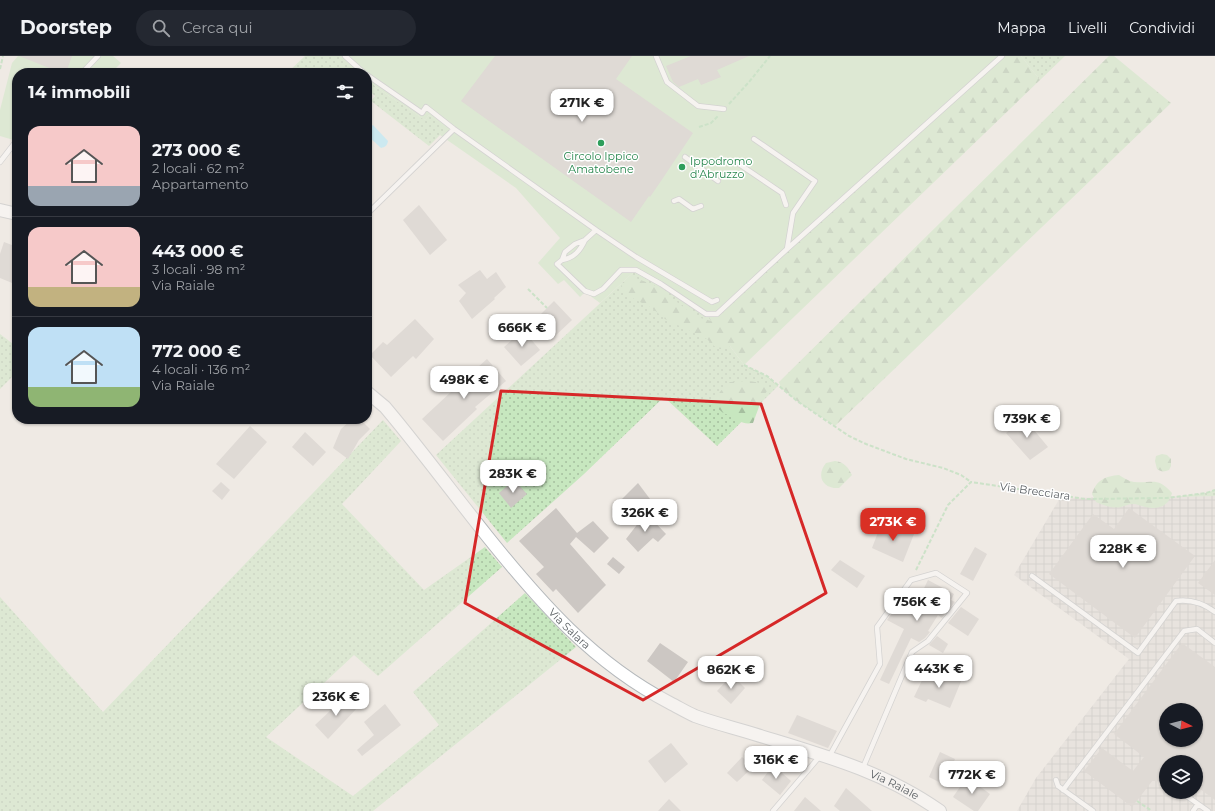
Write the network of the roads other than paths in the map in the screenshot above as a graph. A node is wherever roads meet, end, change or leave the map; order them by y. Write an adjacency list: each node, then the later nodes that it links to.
1 (98, 56): 5 (lane)
2 (345, 56): 6 (lane)
3 (656, 56): 8 (lane)
4 (1002, 56): 24 (lane)
5 (87, 68)
6 (358, 68)
7 (372, 78): 9 (lane)
8 (724, 109)
9 (454, 129): 19 (lane); 22 (lane)
10 (754, 139): 24 (lane)
11 (12, 146): 13 (lane)
12 (685, 157): 15 (lane)
13 (0, 162)
14 (731, 162): 17 (lane)
15 (718, 181)
16 (674, 201): 18 (lane)
17 (786, 205)
18 (700, 206)
19 (372, 209)
20 (0, 210): 21 (street)
21 (12, 213)
22 (596, 230): 23 (lane); 26 (lane)
23 (585, 240): 25 (lane); 25 (lane)
24 (787, 249): 25 (lane)
25 (562, 260)
26 (717, 300)
27 (372, 396): 31 (street, Via Salara)
28 (1032, 576): 29 (lane)
29 (1215, 612)
30 (1215, 643): 35 (lane)
31 (825, 756): 32 (street, Via Salara); 33 (lane); 38 (lane)
32 (846, 763): 33 (street, Via Raiale)
33 (862, 770): 39 (street, Via Raiale)
34 (1056, 780): 35 (lane)
35 (1063, 790): 40 (lane)
36 (1191, 799): 37 (lane)
37 (1198, 804): 41 (lane); 42 (lane)
38 (773, 811)
39 (940, 811)
40 (1093, 811)
41 (1193, 811)
42 (1208, 811)

